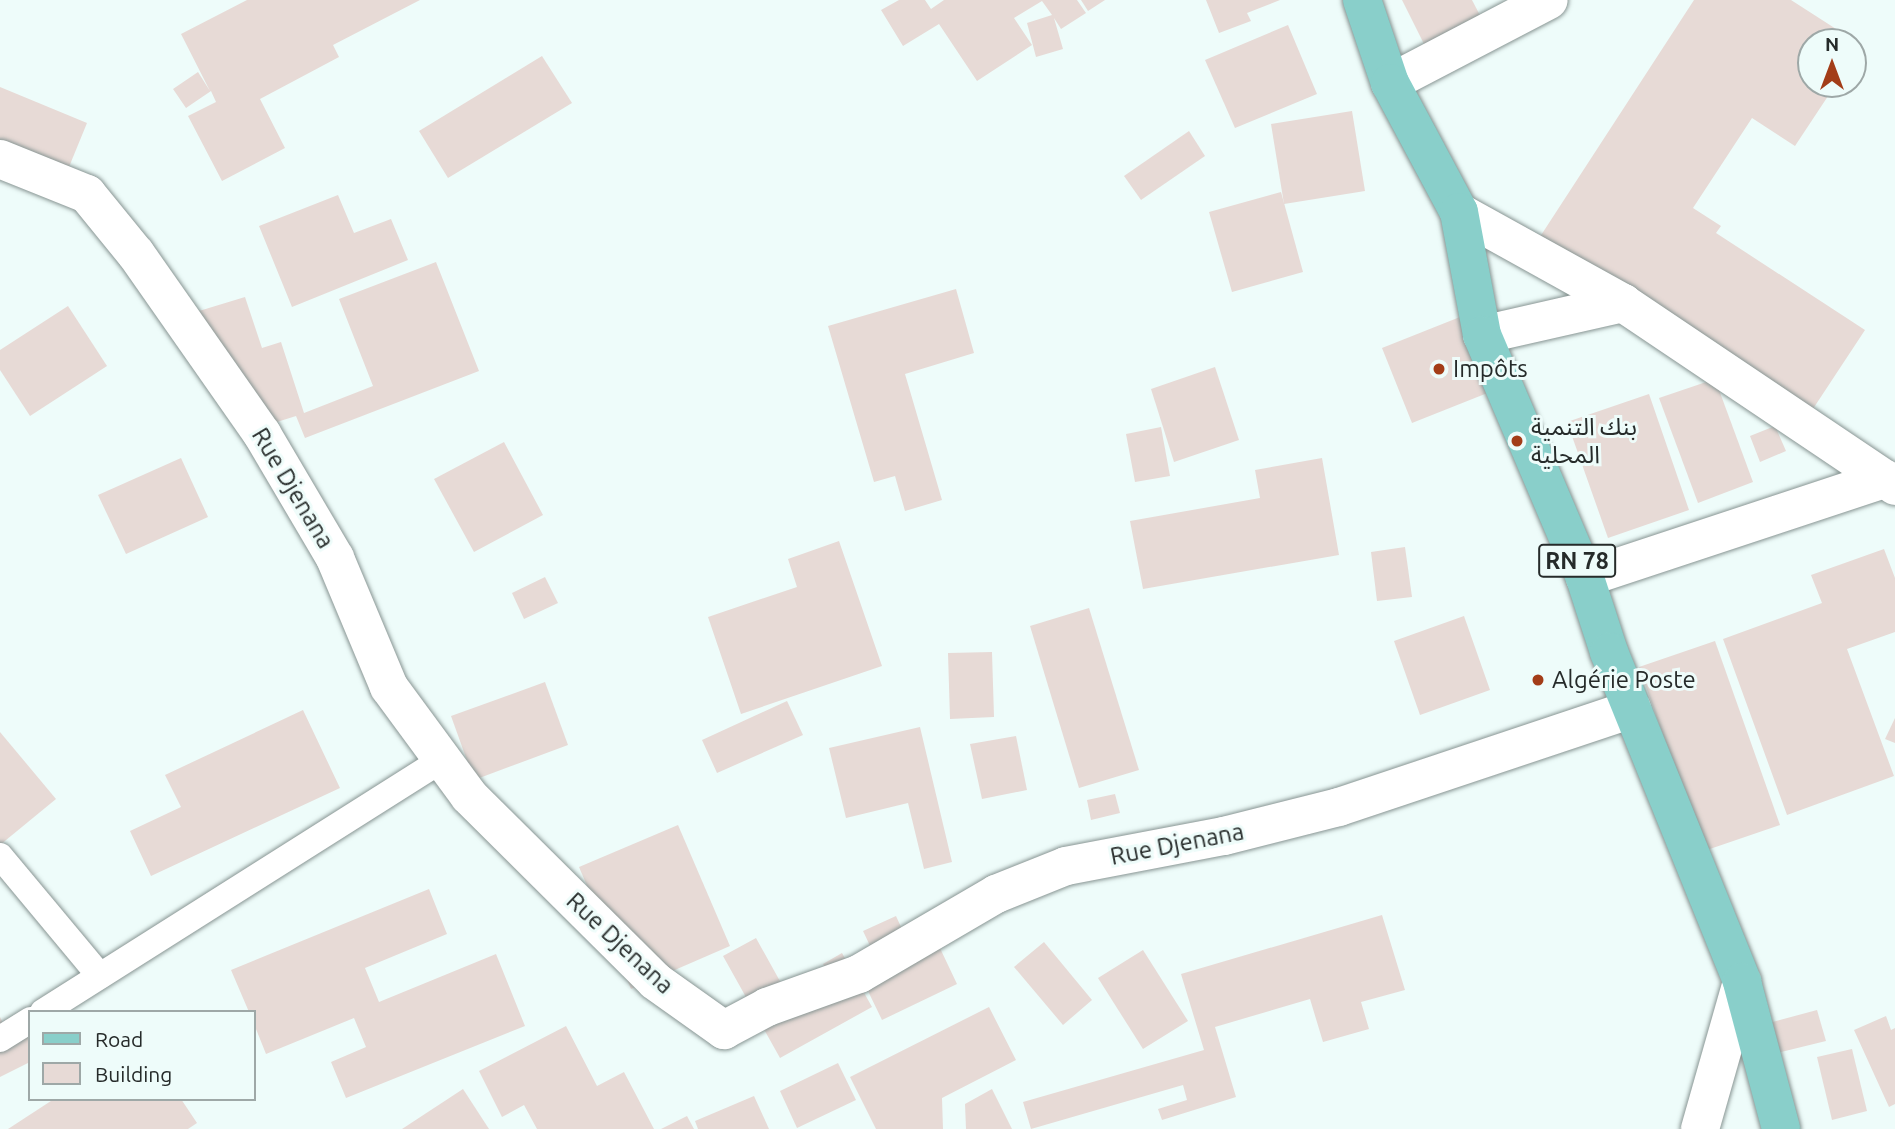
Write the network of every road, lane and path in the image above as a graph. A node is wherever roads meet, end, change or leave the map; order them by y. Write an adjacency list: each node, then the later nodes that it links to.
1 (1362, 0): 3 (main road, RN 78)
2 (1549, 0): 3 (street)
3 (1390, 83): 5 (main road, RN 78)
4 (0, 159): 11 (street, Rue Djenana)
5 (1460, 212): 6 (street); 7 (main road, RN 78)
6 (1623, 303): 7 (street); 8 (street)
7 (1482, 335): 9 (main road, RN 78)
8 (1890, 482): 9 (street)
9 (1585, 578): 10 (main road, RN 78)
10 (1632, 709): 11 (street, Rue Djenana); 14 (main road, RN 78)
11 (442, 760): 13 (lane)
12 (0, 856): 13 (lane)
13 (100, 976): 15 (lane)
14 (1742, 982): 18 (street); 19 (main road, RN 78)
15 (46, 1010)
16 (28, 1021): 17 (lane)
17 (0, 1039)
18 (1700, 1129)
19 (1781, 1129)

